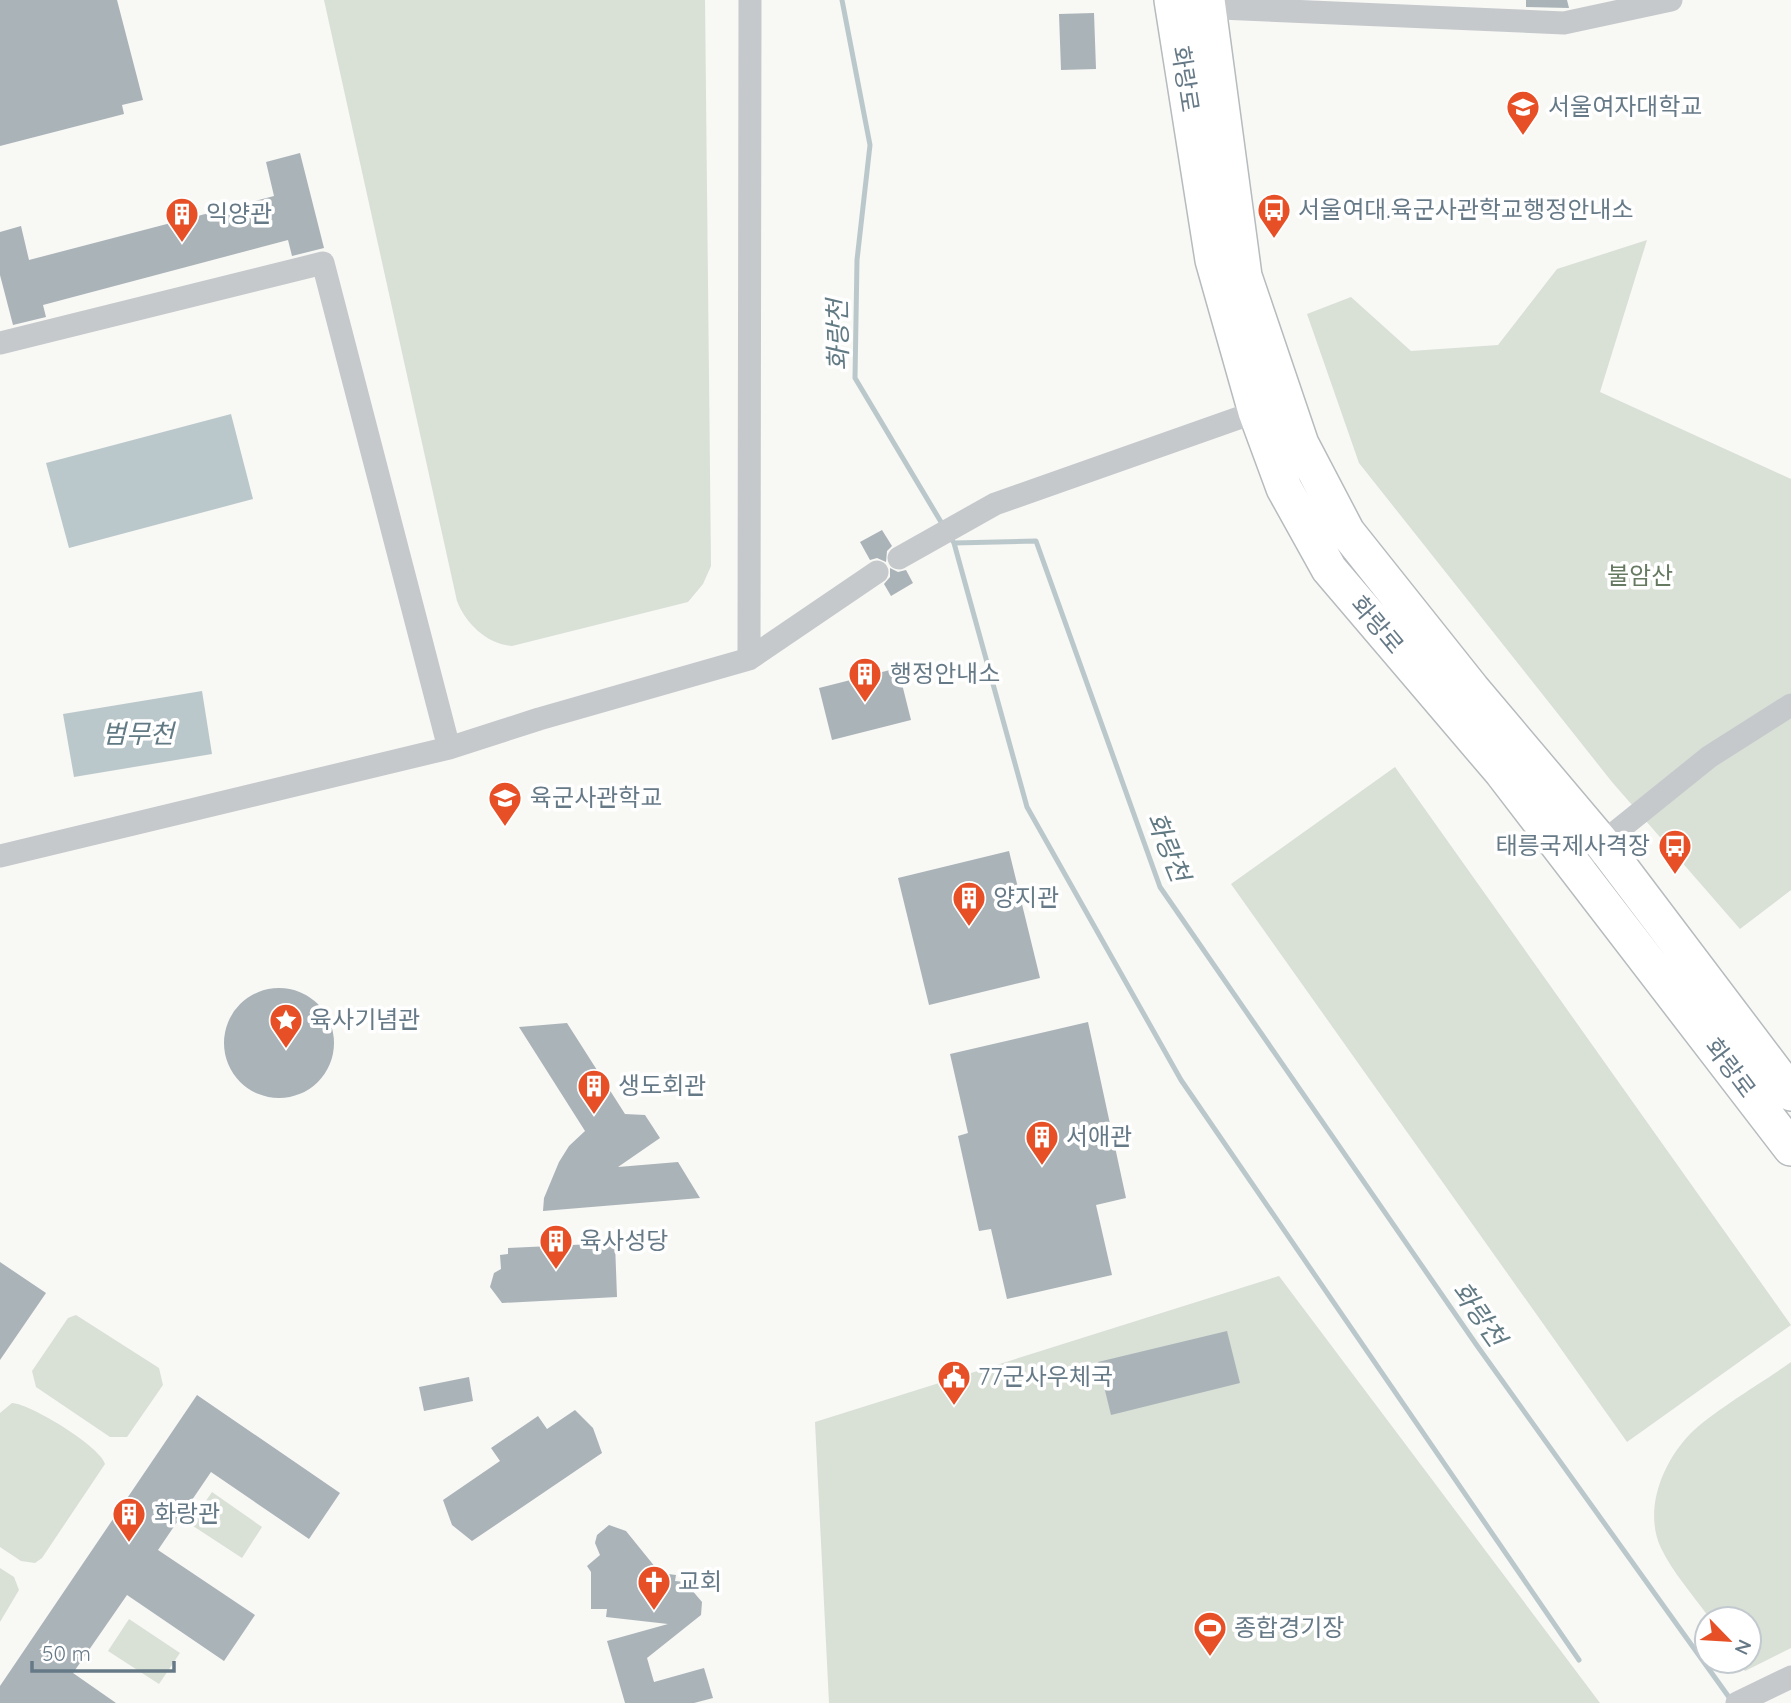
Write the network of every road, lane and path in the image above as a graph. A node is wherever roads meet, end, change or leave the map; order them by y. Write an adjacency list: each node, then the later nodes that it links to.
1 (750, 0): 9 (street)
2 (1671, 0): 4 (street)
3 (1172, 3): 4 (street); 6 (main road, 화랑로)
4 (1208, 4): 6 (main road, 화랑로)
5 (0, 343): 11 (street)
6 (1271, 406): 7 (street); 12 (main road, 화랑로); 14 (main road, 화랑로)
7 (900, 557)
8 (877, 572): 9 (street)
9 (749, 660): 11 (street)
10 (1791, 705): 12 (street)
11 (449, 748): 13 (street)
12 (1602, 843): 14 (street); 15 (main road, 화랑로)
13 (0, 856)
14 (1575, 864): 16 (main road, 화랑로)
15 (1791, 1093)
16 (1791, 1148)
17 (1791, 1677): 18 (street)
18 (1740, 1701)

